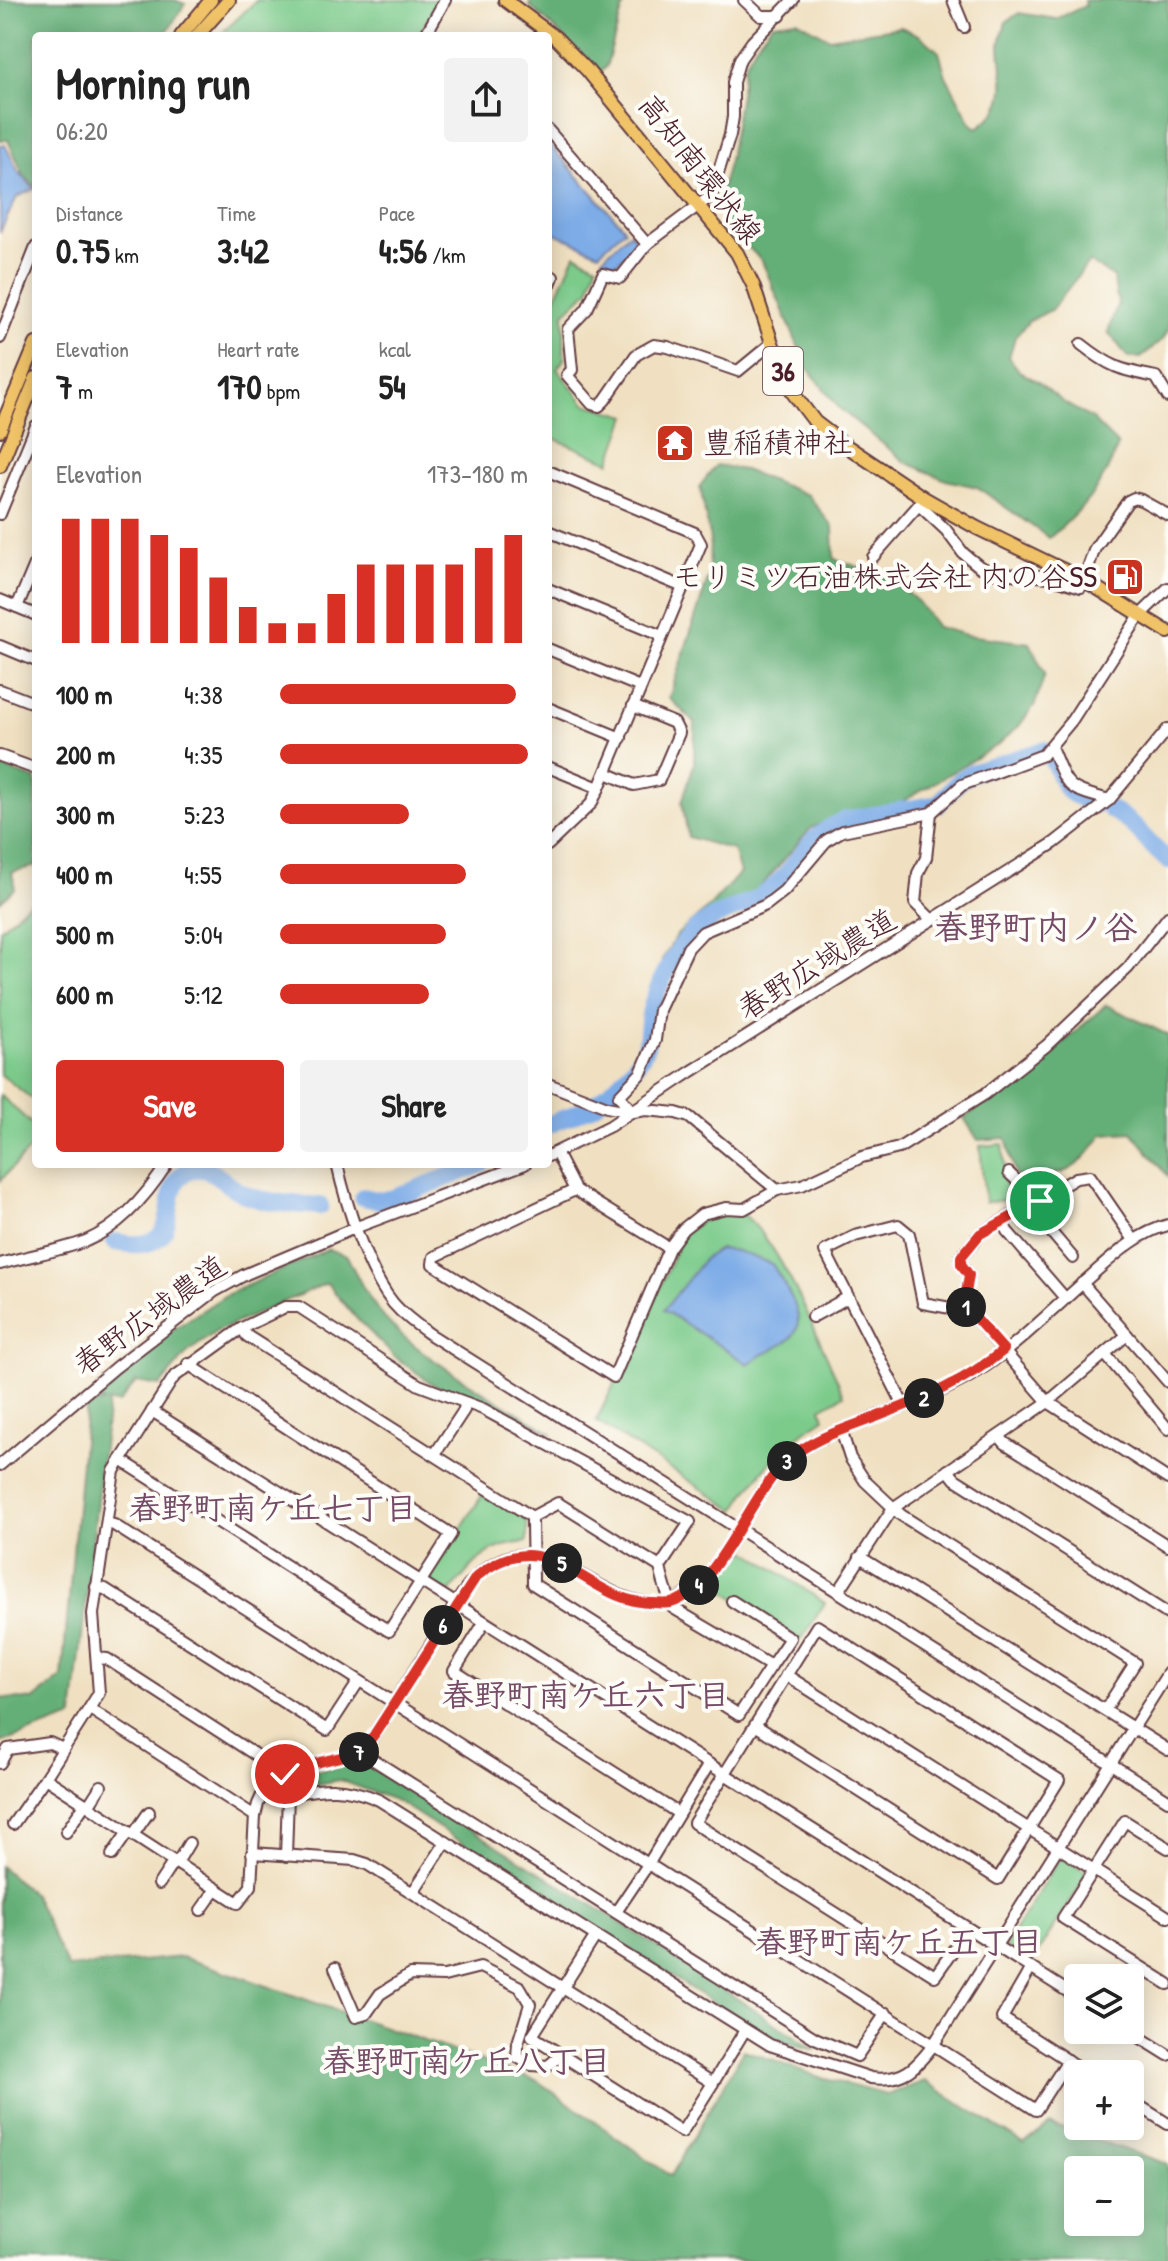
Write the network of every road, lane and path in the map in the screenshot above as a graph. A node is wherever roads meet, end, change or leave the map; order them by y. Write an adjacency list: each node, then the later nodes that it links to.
1 (211, 0): 10 (main road)
2 (229, 0): 11 (main road)
3 (445, 0): 12 (street)
4 (505, 0): 13 (main road, 高知南環状線 / 36)
5 (744, 0): 8 (street)
6 (793, 0): 8 (street)
7 (953, 0): 9 (street)
8 (780, 16): 16 (street)
9 (964, 27)
10 (184, 32)
11 (201, 32)
12 (427, 32)
13 (548, 32)
14 (552, 35): 16 (main road, 高知南環状線 / 36)
15 (552, 135): 17 (street)
16 (699, 204): 17 (street); 20 (main road, 高知南環状線 / 36)
17 (647, 244): 20 (street)
18 (32, 257): 19 (street)
19 (0, 338)
20 (772, 343): 29 (main road, 高知南環状線 / 36)
21 (1081, 344): 24 (street)
22 (32, 353): 25 (main road)
23 (32, 388): 27 (main road)
24 (1168, 397)
25 (1, 423)
26 (32, 439): 30 (street)
27 (0, 466)
28 (552, 473): 36 (street)
29 (921, 501): 33 (street); 35 (main road, 高知南環状線 / 36); 35 (street)
30 (0, 514)
31 (1168, 515): 35 (street)
32 (552, 533): 36 (street)
33 (873, 557)
34 (32, 571): 40 (street)
35 (1082, 579): 42 (main road, 高知南環状線 / 36)
36 (683, 587): 44 (street)
37 (1168, 588): 42 (street)
38 (552, 591): 44 (street)
39 (0, 600): 40 (street)
40 (17, 607): 41 (street)
41 (32, 613)
42 (1140, 615): 43 (main road, 高知南環状線 / 36); 55 (street)
43 (1168, 632)
44 (662, 636): 48 (street)
45 (0, 646): 47 (street)
46 (552, 651): 48 (street)
47 (32, 659)
48 (640, 687): 51 (street)
49 (0, 690): 50 (street)
50 (32, 702)
51 (633, 706): 54 (street); 59 (street)
52 (552, 710): 54 (street)
53 (1168, 729): 61 (street, 春野広域農道)
54 (621, 738): 59 (street)
55 (1048, 751): 61 (street); 62 (street)
56 (0, 756): 57 (street)
57 (32, 768)
58 (552, 769): 60 (street)
59 (606, 773): 60 (street)
60 (599, 788): 63 (street)
61 (1109, 800): 65 (street, 春野広域農道)
62 (931, 813): 65 (street); 67 (street)
63 (552, 836)
64 (1168, 917): 74 (street)
65 (932, 920): 67 (street, 春野広域農道)
66 (552, 1086): 67 (street)
67 (633, 1112): 68 (street, 春野広域農道); 74 (street)
68 (552, 1154): 73 (street)
69 (164, 1168): 82 (street)
70 (338, 1168): 78 (street)
71 (514, 1168): 78 (street, 春野広域農道)
72 (1009, 1173): 75 (street)
73 (575, 1190): 80 (street); 80 (street)
74 (777, 1190): 80 (street)
75 (1035, 1204): 76 (street); 79 (street); 81 (street)
76 (1003, 1222): 85 (street); 86 (street)
77 (1168, 1225): 79 (street)
78 (357, 1227): 104 (street, 春野広域農道); 110 (street)
79 (1134, 1240): 83 (street)
80 (669, 1248)
81 (1073, 1258)
82 (0, 1264)
83 (1082, 1283): 85 (street); 89 (street)
84 (847, 1298): 86 (street); 87 (street); 96 (street)
85 (1065, 1298): 90 (street)
86 (964, 1305): 90 (street)
87 (812, 1317)
88 (242, 1328): 92 (street); 95 (street); 101 (street)
89 (1127, 1335): 91 (street); 93 (street)
90 (1004, 1350): 94 (street); 96 (street)
91 (1105, 1354): 94 (street); 98 (street)
92 (188, 1364): 97 (street); 115 (street)
93 (1168, 1382)
94 (1048, 1402): 100 (street); 106 (street)
95 (465, 1403): 101 (street); 114 (street)
96 (904, 1406): 99 (street)
97 (152, 1411): 102 (street); 115 (street)
98 (1168, 1429)
99 (841, 1430): 107 (street); 110 (street)
100 (999, 1436): 105 (street); 111 (street)
101 (435, 1454): 108 (street)
102 (121, 1460): 109 (street); 115 (street)
103 (1168, 1462): 106 (street)
104 (0, 1465)
105 (948, 1470): 107 (street); 121 (street)
106 (1164, 1477)
107 (893, 1508): 113 (street); 130 (street)
108 (532, 1517): 112 (street); 114 (street)
109 (107, 1523): 116 (street); 127 (street)
110 (738, 1528): 117 (street); 119 (street)
111 (1168, 1546)
112 (533, 1555): 119 (street); 120 (street); 124 (street)
113 (860, 1557): 117 (street); 130 (street)
114 (660, 1567): 119 (street)
115 (421, 1582): 120 (street)
116 (96, 1587): 123 (street); 127 (street)
117 (839, 1591): 138 (street)
118 (732, 1601): 124 (street)
119 (671, 1603): 124 (street)
120 (456, 1605): 122 (street); 128 (street)
121 (1167, 1612)
122 (484, 1623): 137 (street); 146 (street)
123 (97, 1658): 129 (street); 139 (street)
124 (771, 1666)
125 (1168, 1673): 132 (street)
126 (786, 1675): 131 (street); 149 (street); 149 (street)
127 (359, 1681): 128 (street)
128 (394, 1703): 135 (street); 160 (street)
129 (90, 1709): 133 (street); 147 (street)
130 (1105, 1710): 132 (street)
131 (755, 1725): 140 (street); 149 (street)
132 (1133, 1729): 134 (street); 138 (street)
133 (63, 1749): 136 (street); 141 (street)
134 (1168, 1750)
135 (361, 1752): 139 (street); 166 (street)
136 (0, 1763)
137 (709, 1764): 140 (street); 146 (street)
138 (1111, 1764): 143 (street); 154 (street)
139 (285, 1774): 147 (street)
140 (724, 1774): 168 (street); 168 (street)
141 (45, 1778): 144 (street); 148 (street)
142 (101, 1786): 144 (street)
143 (1168, 1800)
144 (86, 1805): 150 (street); 151 (street)
145 (149, 1812): 151 (street)
146 (678, 1813): 160 (street)
147 (255, 1816): 156 (street)
148 (13, 1824)
149 (1029, 1829): 154 (street)
150 (66, 1832)
151 (131, 1834): 157 (street); 159 (street)
152 (446, 1842): 158 (street); 164 (street); 169 (street)
153 (189, 1843): 159 (street)
154 (1057, 1848): 161 (street); 170 (street)
155 (1168, 1848): 161 (street)
156 (252, 1853): 158 (street); 163 (street)
157 (112, 1855)
158 (286, 1856): 164 (street)
159 (175, 1862): 162 (street); 163 (street)
160 (649, 1863): 166 (street); 176 (street)
161 (1094, 1870): 167 (street); 173 (street)
162 (159, 1884)
163 (216, 1889): 165 (street)
164 (413, 1892): 174 (street)
165 (201, 1910)
166 (616, 1912): 176 (street)
167 (1168, 1917)
168 (968, 1929): 170 (street)
169 (595, 1937): 174 (street); 177 (street)
170 (996, 1946): 172 (street); 179 (street)
171 (335, 1968): 180 (street)
172 (1031, 1968): 175 (street); 182 (street)
173 (1168, 1984)
174 (563, 1988): 180 (street); 184 (street)
175 (1064, 1989)
176 (886, 2013): 179 (street)
177 (745, 2030): 179 (street); 184 (street)
178 (1144, 2040): 181 (street)
179 (934, 2044): 183 (street)
180 (561, 2055): 184 (street)
181 (1168, 2055)
182 (1068, 2060)
183 (1064, 2066)
184 (713, 2083)
185 (1144, 2109): 186 (street)
186 (1168, 2124)

